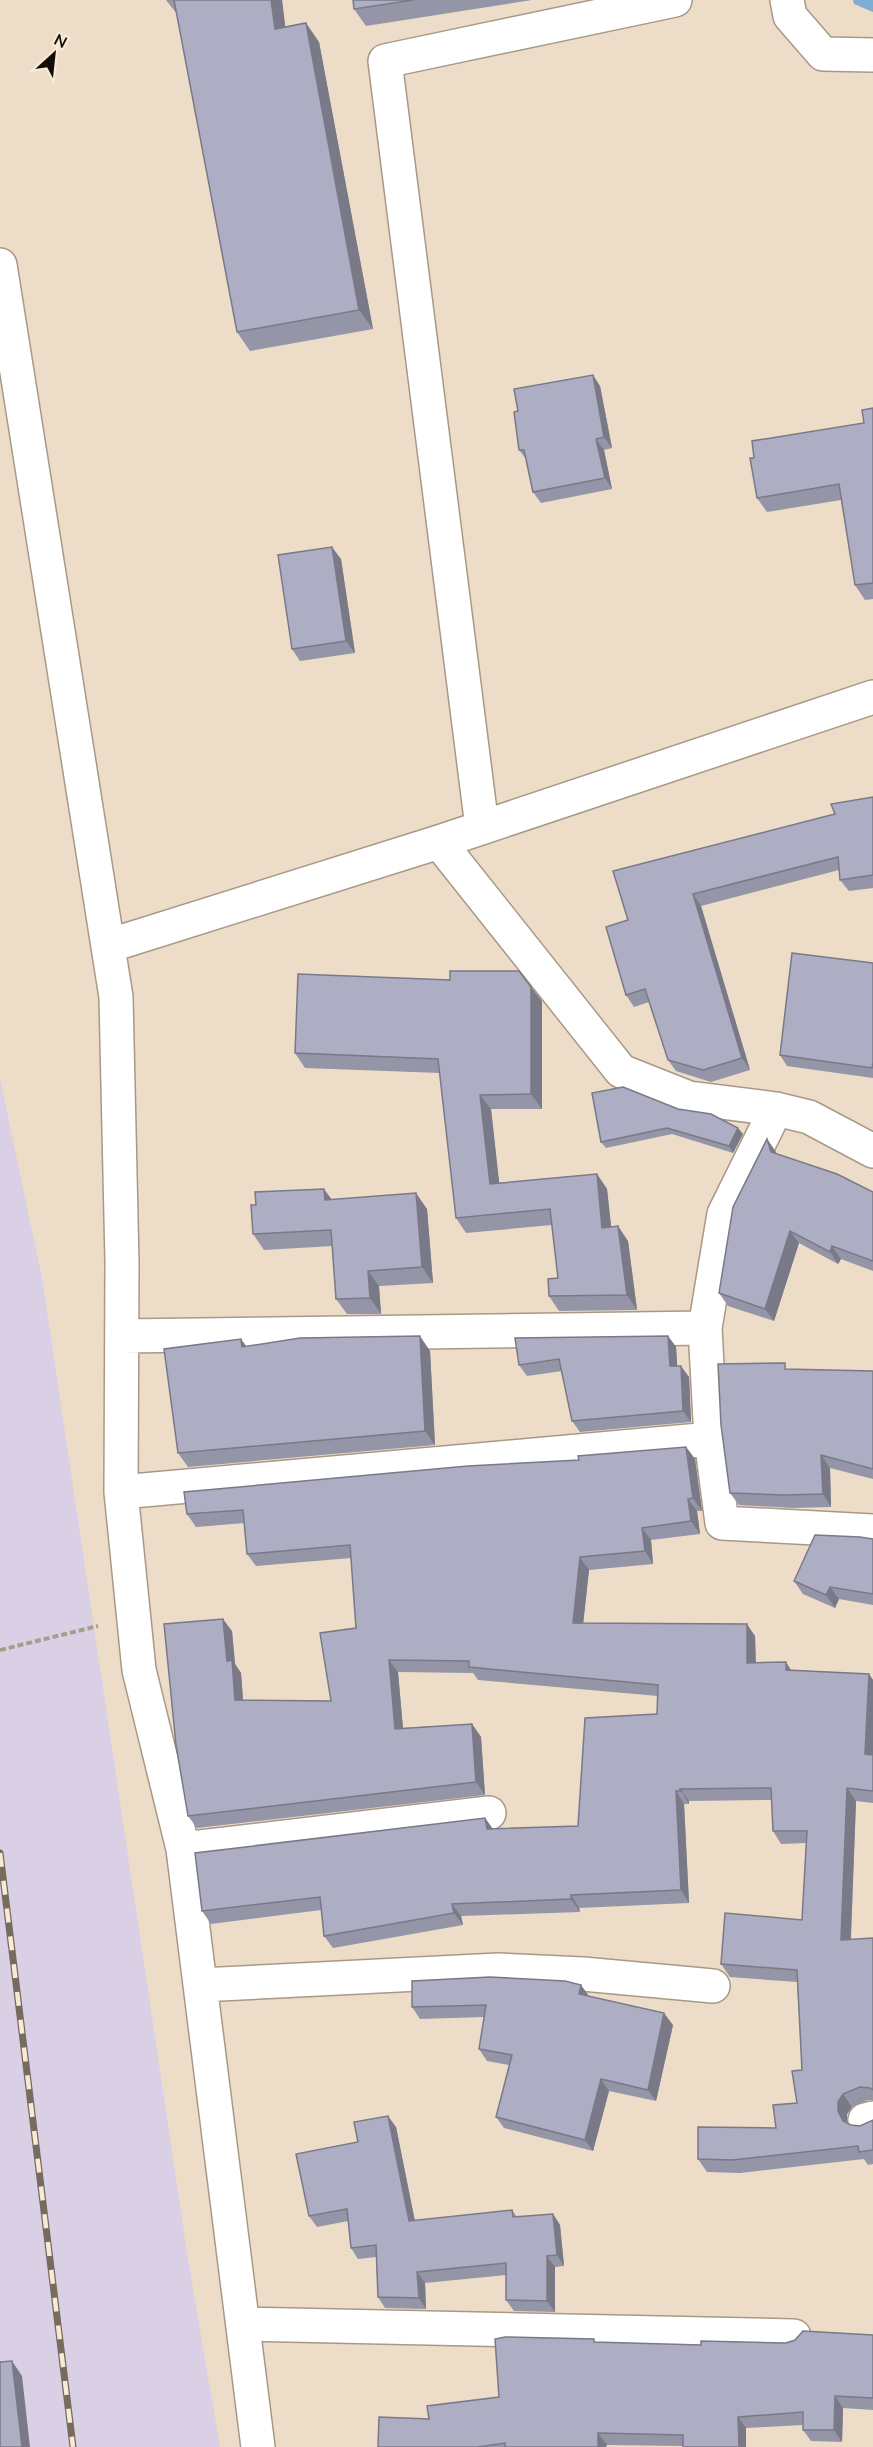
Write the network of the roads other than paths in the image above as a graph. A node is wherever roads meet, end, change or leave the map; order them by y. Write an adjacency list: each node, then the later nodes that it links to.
1 (675, 0): 6 (street)
2 (787, 0): 3 (street)
3 (873, 55)
4 (0, 265): 8 (street)
5 (873, 697): 6 (street)
6 (482, 827): 7 (street)
7 (440, 842): 8 (street); 9 (street)
8 (108, 945): 12 (street)
9 (776, 1109): 10 (street); 11 (street)
10 (873, 1150)
11 (705, 1328): 12 (street); 13 (street)
12 (122, 1336): 14 (street)
13 (711, 1439): 14 (street); 15 (street)
14 (121, 1492): 17 (street)
15 (873, 1531)
16 (489, 1814): 17 (street)
17 (183, 1849): 18 (street)
18 (200, 1985): 19 (street); 20 (street)
19 (713, 1986)
20 (243, 2324): 21 (street); 22 (street)
21 (794, 2336)
22 (258, 2447)

